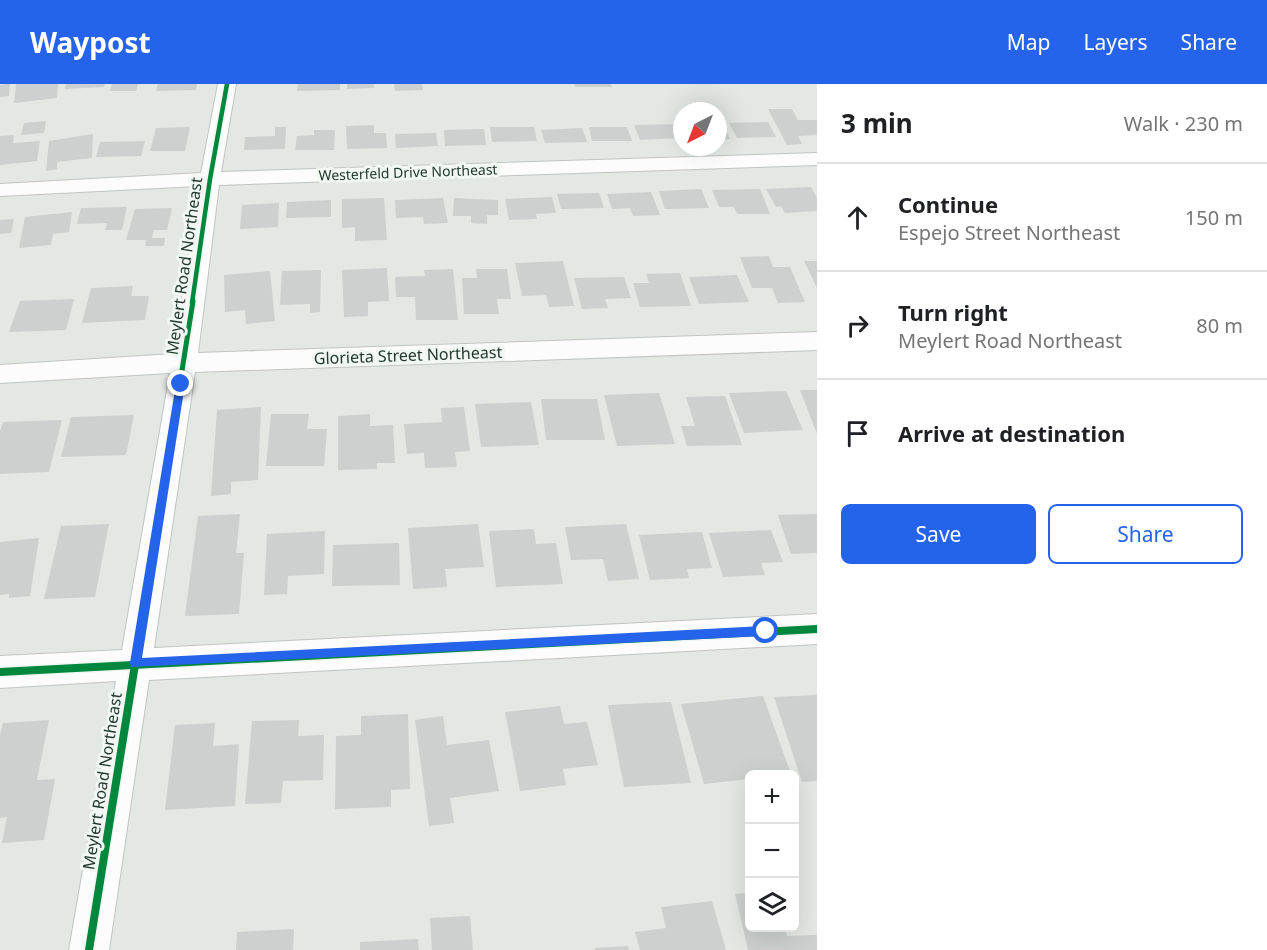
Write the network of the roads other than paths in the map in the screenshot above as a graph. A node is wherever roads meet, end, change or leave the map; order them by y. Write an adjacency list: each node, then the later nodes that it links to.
1 (227, 84): 3 (street, Meylert Road Northeast)
2 (817, 159): 3 (street, Westerfeld Drive Northeast)
3 (210, 178): 4 (street, Westerfeld Drive Northeast); 6 (street, Meylert Road Northeast)
4 (0, 190)
5 (817, 341): 6 (street, Glorieta Street Northeast)
6 (184, 363): 7 (street, Glorieta Street Northeast); 9 (street, Meylert Road Northeast)
7 (0, 374)
8 (817, 629): 9 (street)
9 (135, 663): 10 (street); 11 (street, Meylert Road Northeast)
10 (0, 672)
11 (89, 950)

